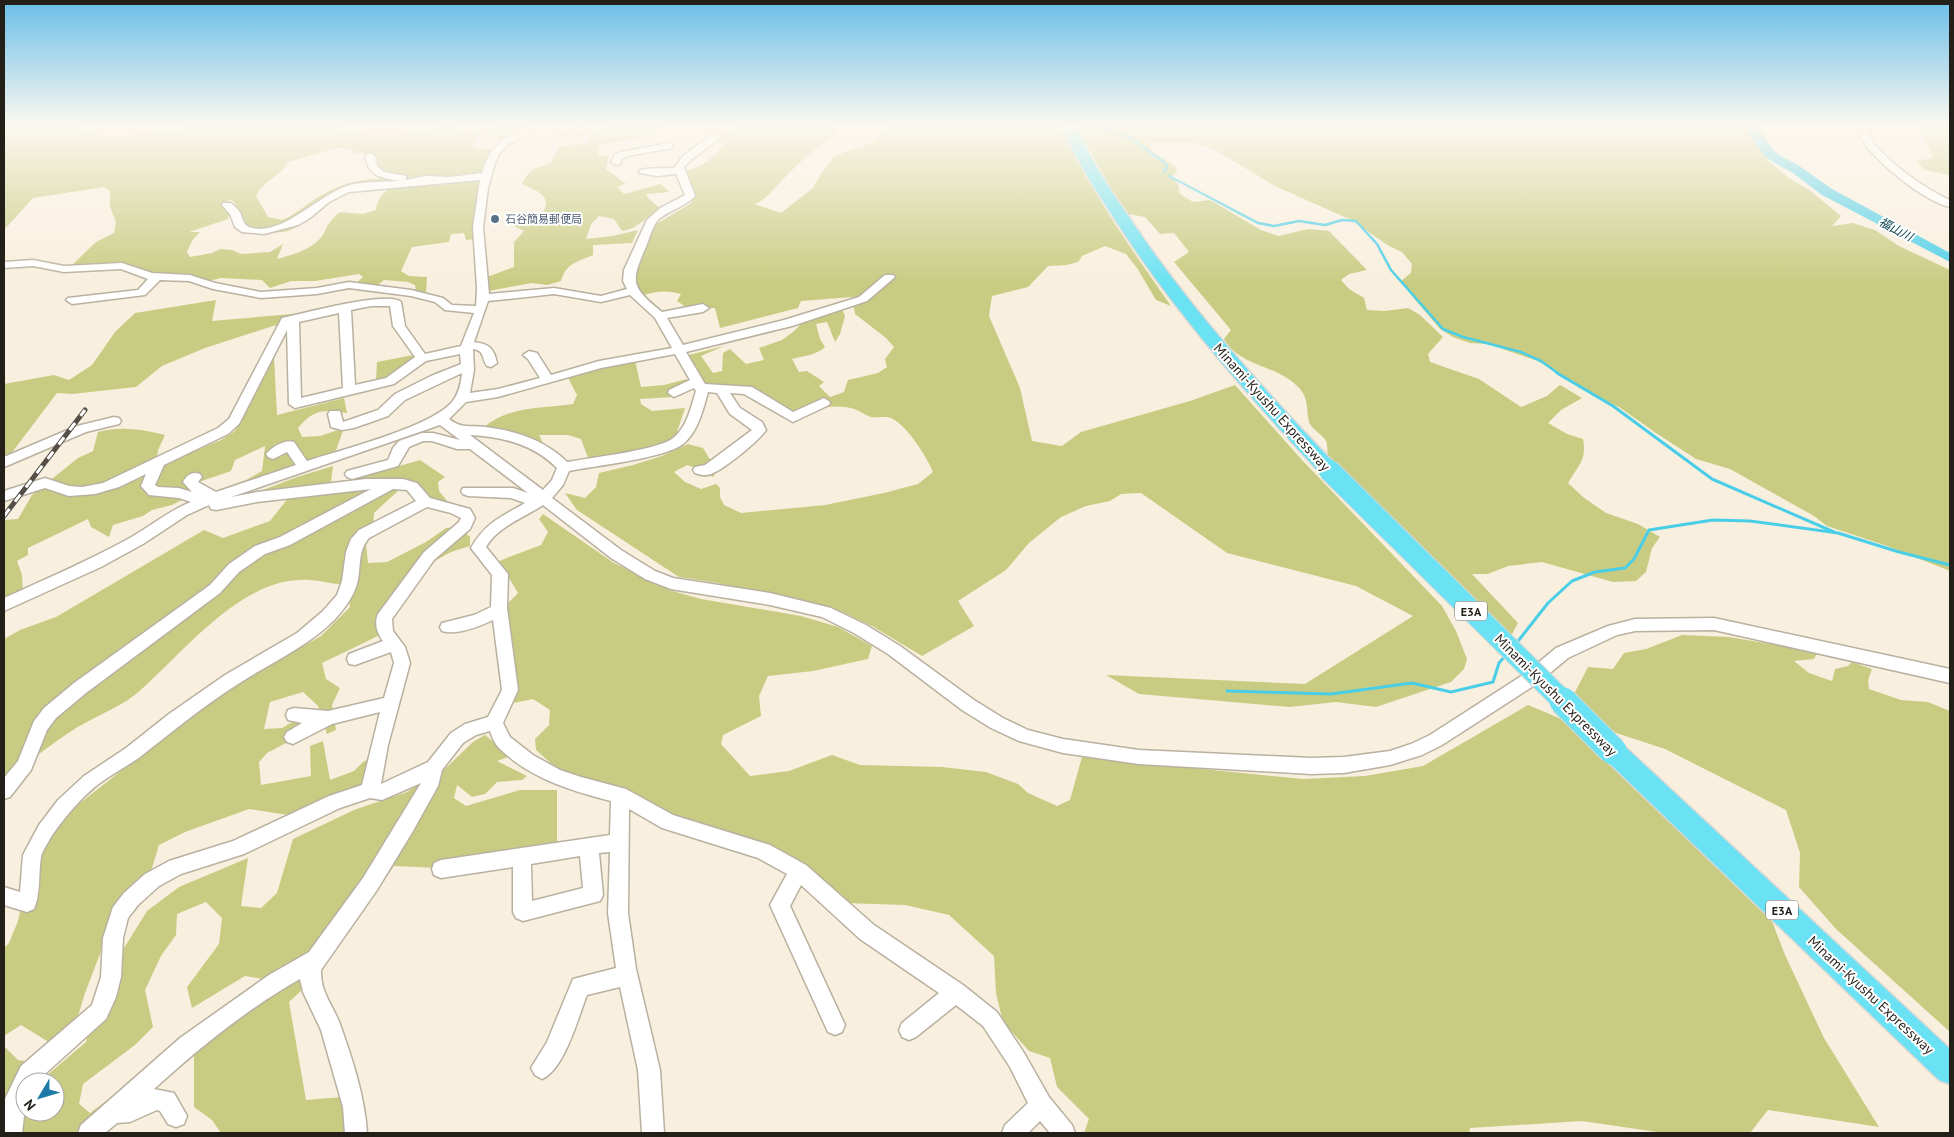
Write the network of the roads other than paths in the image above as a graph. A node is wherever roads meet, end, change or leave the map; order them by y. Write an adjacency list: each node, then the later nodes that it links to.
1 (408, 178): 7 (street)
2 (467, 178): 7 (street)
3 (486, 178): 17 (street)
4 (684, 178): 14 (street)
5 (1096, 178): 82 (highway, Minami-Kyushu Expressway / E3A, bridge)
6 (1909, 178): 9 (street)
7 (434, 180): 8 (street)
8 (227, 204)
9 (1950, 204)
10 (4, 265): 11 (street)
11 (156, 276): 13 (street); 15 (street)
12 (889, 277): 23 (street)
13 (370, 287): 16 (street); 17 (street)
14 (633, 291): 17 (street); 20 (street)
15 (72, 300)
16 (371, 302): 18 (street); 25 (street)
17 (481, 304): 22 (street)
18 (345, 308): 21 (street); 30 (street)
19 (704, 308): 20 (street)
20 (660, 316): 23 (street)
21 (293, 320): 30 (street); 41 (street)
22 (467, 347): 25 (street); 26 (street); 27 (street)
23 (679, 350): 28 (street); 29 (street)
24 (529, 355): 28 (street)
25 (422, 358): 30 (street)
26 (491, 363)
27 (468, 366): 33 (street); 35 (street)
28 (547, 380): 33 (street)
29 (698, 384): 31 (street); 32 (street); 43 (street)
30 (349, 390)
31 (722, 390): 34 (street); 45 (street)
32 (674, 393)
33 (463, 398): 36 (street)
34 (824, 402)
35 (335, 414)
36 (440, 419): 38 (street); 44 (street)
37 (114, 421): 42 (street)
38 (455, 430): 39 (street); 43 (street)
39 (472, 444): 46 (street); 52 (street)
40 (273, 454): 44 (street)
41 (159, 461): 50 (street); 51 (street)
42 (4, 462)
43 (564, 466): 52 (street)
44 (304, 467): 51 (street)
45 (700, 470)
46 (352, 474)
47 (195, 477): 51 (street)
48 (392, 485): 53 (street); 54 (street); 68 (street)
49 (468, 491): 52 (street)
50 (4, 496)
51 (211, 499): 54 (street)
52 (539, 500): 56 (street); 60 (street)
53 (425, 502): 58 (street); 75 (street)
54 (182, 511): 55 (street)
55 (4, 605)
56 (499, 610): 57 (street); 64 (street)
57 (448, 627)
58 (393, 644): 59 (street); 61 (street)
59 (355, 659)
60 (1950, 676)
61 (391, 703): 63 (street); 67 (street)
62 (294, 715): 63 (street)
63 (328, 717): 65 (street)
64 (494, 723): 66 (street); 69 (street)
65 (293, 737)
66 (434, 767): 67 (street); 76 (street)
67 (370, 790): 83 (street)
68 (4, 792)
69 (620, 795): 70 (street); 74 (street)
70 (619, 842): 71 (street); 77 (street)
71 (589, 846): 72 (street); 72 (street)
72 (522, 857): 73 (street)
73 (441, 870)
74 (799, 871): 78 (street); 79 (street)
75 (4, 896)
76 (317, 959): 86 (street); 90 (street)
77 (628, 975): 81 (street); 91 (street)
78 (956, 992): 80 (street); 85 (street)
79 (835, 1025)
80 (909, 1030)
81 (542, 1068)
82 (1950, 1070)
83 (31, 1072)
84 (15, 1101): 88 (street)
85 (1041, 1105): 92 (street); 93 (street)
86 (113, 1112): 87 (street); 89 (street)
87 (176, 1116)
88 (10, 1133)
89 (89, 1133)
90 (356, 1133)
91 (653, 1133)
92 (1013, 1133)
93 (1064, 1133)

